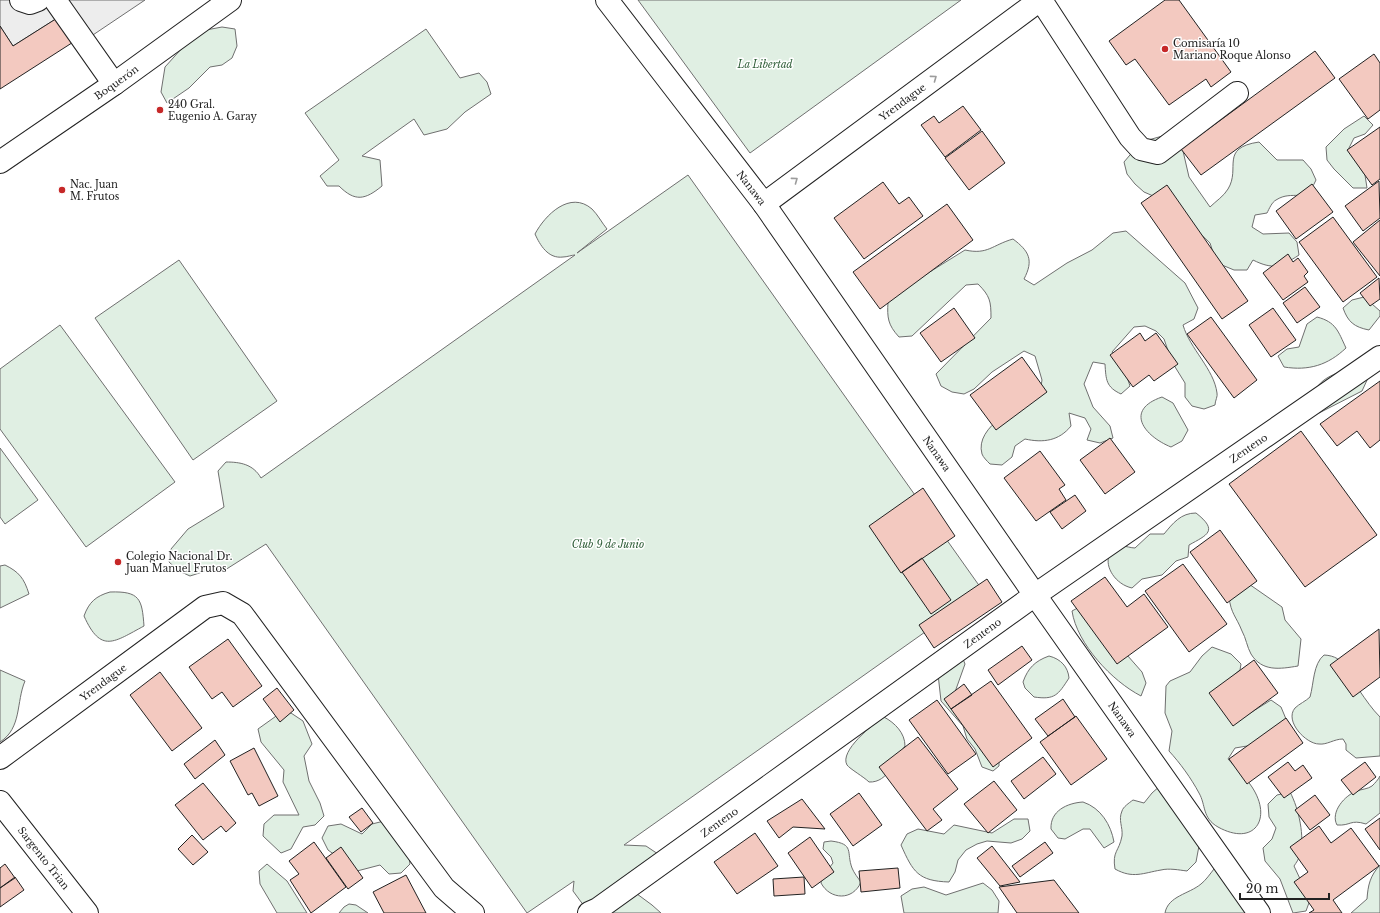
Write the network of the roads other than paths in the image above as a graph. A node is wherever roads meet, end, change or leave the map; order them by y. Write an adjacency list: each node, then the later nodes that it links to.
1 (21, 0): 2 (street)
2 (38, 0)
3 (54, 0): 7 (street)
4 (230, 0): 7 (street, Boquerón)
5 (607, 0): 10 (street, Nanawa)
6 (1040, 0): 8 (street); 10 (street, Yrendague, one-way to 6)
7 (114, 84): 9 (street, Boquerón)
8 (1237, 93)
9 (0, 162)
10 (764, 204): 12 (street, Nanawa)
11 (1380, 357): 12 (street, Zenteno)
12 (1035, 595): 17 (street, Zenteno); 18 (street, Nanawa)
13 (0, 758): 16 (street, Yrendague)
14 (0, 802): 15 (street, Sargento Trian)
15 (88, 913)
16 (474, 913)
17 (589, 913)
18 (1259, 913)

